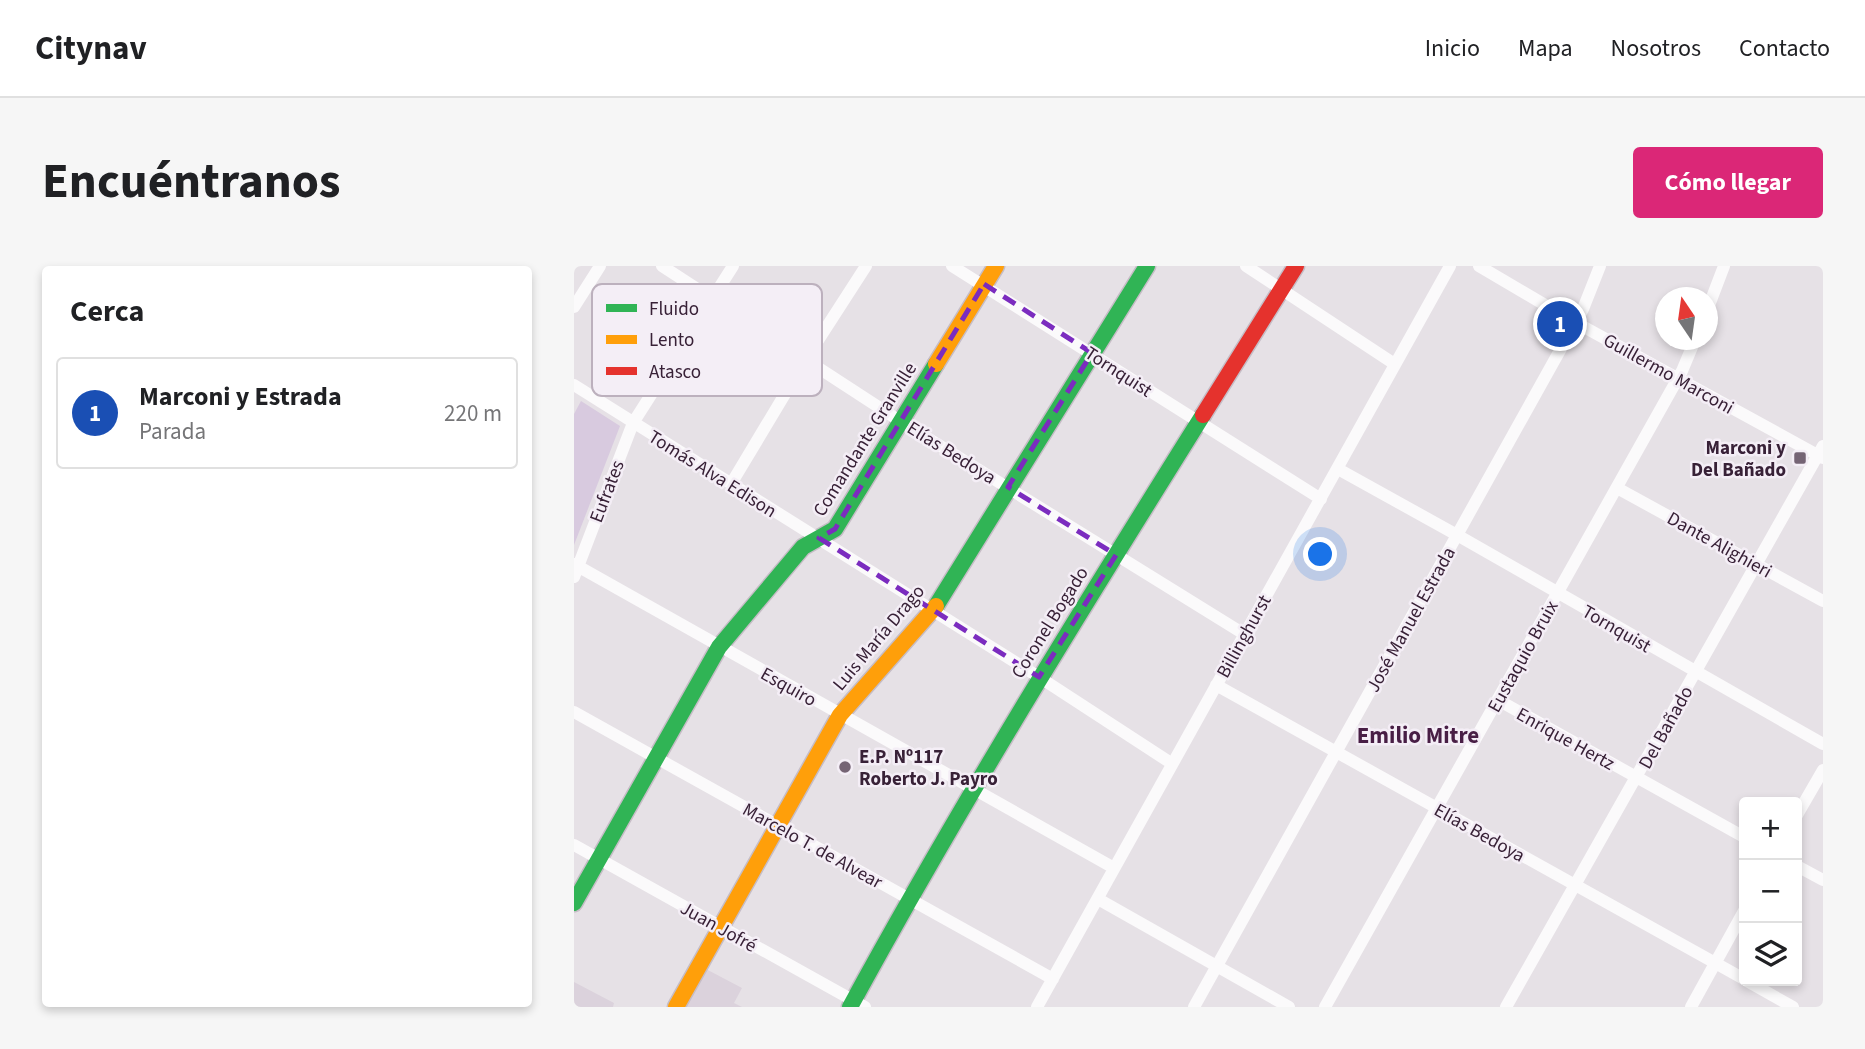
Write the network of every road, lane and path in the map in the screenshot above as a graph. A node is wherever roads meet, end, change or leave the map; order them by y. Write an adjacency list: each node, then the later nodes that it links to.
1 (600, 266): 19 (street)
2 (662, 266): 14 (street, Elías Bedoya)
3 (733, 266): 15 (street, Eufrates)
4 (866, 266): 21 (street)
5 (952, 266): 16 (street, Tornquist)
6 (996, 266): 16 (street, Comandante Granville)
7 (1147, 266): 23 (street, Luis María Drago)
8 (1246, 266): 18 (street)
9 (1296, 266): 18 (street, Coronel Bogado)
10 (1450, 266): 24 (street, Billinghurst)
11 (1479, 266): 20 (street, Guillermo Marconi)
12 (1600, 266): 20 (street, José Manuel Estrada)
13 (1724, 266): 17 (street)
14 (691, 284)
15 (722, 284)
16 (984, 284): 23 (street, Tornquist); 30 (street, Comandante Granville)
17 (1716, 287)
18 (1282, 288): 24 (street); 32 (street, Coronel Bogado)
19 (574, 307)
20 (1575, 322): 26 (street, Guillermo Marconi); 39 (street, José Manuel Estrada)
21 (822, 334)
22 (1691, 350): 26 (street, Eustaquio Bruix)
23 (1093, 353): 32 (street, Tornquist); 36 (street, Luis María Drago)
24 (1394, 363): 34 (street, Billinghurst)
25 (822, 370): 30 (street, Elías Bedoya)
26 (1678, 378): 33 (street, Guillermo Marconi); 37 (street, Eustaquio Bruix)
27 (574, 385): 31 (street, Tomás Alva Edison)
28 (650, 396): 31 (street, Eufrates)
29 (784, 396): 35 (street)
30 (900, 421): 36 (street, Elías Bedoya); 40 (street, Comandante Granville)
31 (633, 423): 35 (street, Tomás Alva Edison); 43 (street, Eufrates)
32 (1199, 423): 38 (street, Tornquist); 41 (street, Coronel Bogado)
33 (1821, 454): 42 (street, Del Bañado)
34 (1338, 469): 38 (street, Billinghurst); 39 (street, Tornquist)
35 (731, 484): 40 (street, Tomás Alva Edison)
36 (1007, 486): 41 (street, Elías Bedoya); 46 (street, Luis María Drago)
37 (1617, 488): 42 (street, Dante Alighieri); 44 (street, Eustaquio Bruix)
38 (1321, 499): 47 (street, Billinghurst)
39 (1457, 534): 44 (street, Tornquist); 56 (street, José Manuel Estrada)
40 (819, 538): 46 (street, Tomás Alva Edison); 48 (street, Comandante Granville)
41 (1116, 555): 47 (street, Elías Bedoya); 50 (street, Coronel Bogado)
42 (1757, 564): 45 (street, Dante Alighieri); 49 (street, Del Bañado)
43 (575, 569): 48 (street, Esquiro)
44 (1557, 593): 49 (street, Tornquist); 52 (street, Eustaquio Bruix)
45 (1823, 601)
46 (933, 610): 50 (street, Tomás Alva Edison); 54 (street, Luis María Drago)
47 (1244, 634): 51 (street, Billinghurst)
48 (719, 647): 54 (street, Esquiro); 57 (street, Comandante Granville)
49 (1696, 673): 55 (street, Tornquist); 60 (street, Del Bañado)
50 (1039, 677): 58 (street, Tomás Alva Edison); 61 (street, Coronel Bogado)
51 (1216, 685): 56 (street, Elías Bedoya); 58 (street, Billinghurst)
52 (1498, 700): 60 (street, Enrique Hertz); 63 (street, Eustaquio Bruix)
53 (574, 712): 57 (street, Marcelo T. de Alvear)
54 (841, 715): 61 (street, Esquiro); 64 (street, Luis María Drago)
55 (1823, 744)
56 (1337, 751): 63 (street, Elías Bedoya); 78 (street, José Manuel Estrada)
57 (656, 757): 64 (street, Marcelo T. de Alvear); 67 (street, Comandante Granville)
58 (1171, 763): 68 (street, Billinghurst)
59 (1823, 770): 62 (street)
60 (1637, 777): 65 (street, Enrique Hertz); 71 (street, Del Bañado)
61 (973, 789): 68 (street, Esquiro); 72 (street, Coronel Bogado)
62 (1802, 807)
63 (1438, 808): 71 (street, Elías Bedoya); 87 (street, Eustaquio Bruix)
64 (777, 825): 72 (street, Marcelo T. de Alvear); 76 (street, Luis María Drago)
65 (1739, 834)
66 (574, 845): 67 (street, Juan Jofré)
67 (599, 859): 74 (street, Comandante Granville); 76 (street, Juan Jofré)
68 (1114, 868): 73 (street, Billinghurst)
69 (1802, 869): 70 (street)
70 (1823, 880)
71 (1576, 886): 77 (street, Elías Bedoya); 88 (street, Del Bañado)
72 (909, 899): 80 (street, Marcelo T. de Alvear); 82 (street, Coronel Bogado)
73 (1098, 899): 78 (street); 80 (street, Billinghurst)
74 (574, 903)
75 (1739, 920): 77 (street)
76 (721, 927): 82 (street, Juan Jofré); 83 (street, Luis María Drago)
77 (1716, 963): 79 (street, Elías Bedoya); 89 (street)
78 (1216, 966): 85 (street, José Manuel Estrada); 86 (street)
79 (1739, 976)
80 (1053, 979): 84 (street, Billinghurst)
81 (1756, 986): 90 (street, Elías Bedoya)
82 (856, 1005)
83 (676, 1007)
84 (1037, 1007)
85 (1194, 1007)
86 (1289, 1007)
87 (1325, 1007)
88 (1506, 1007)
89 (1691, 1007)
90 (1793, 1007)

